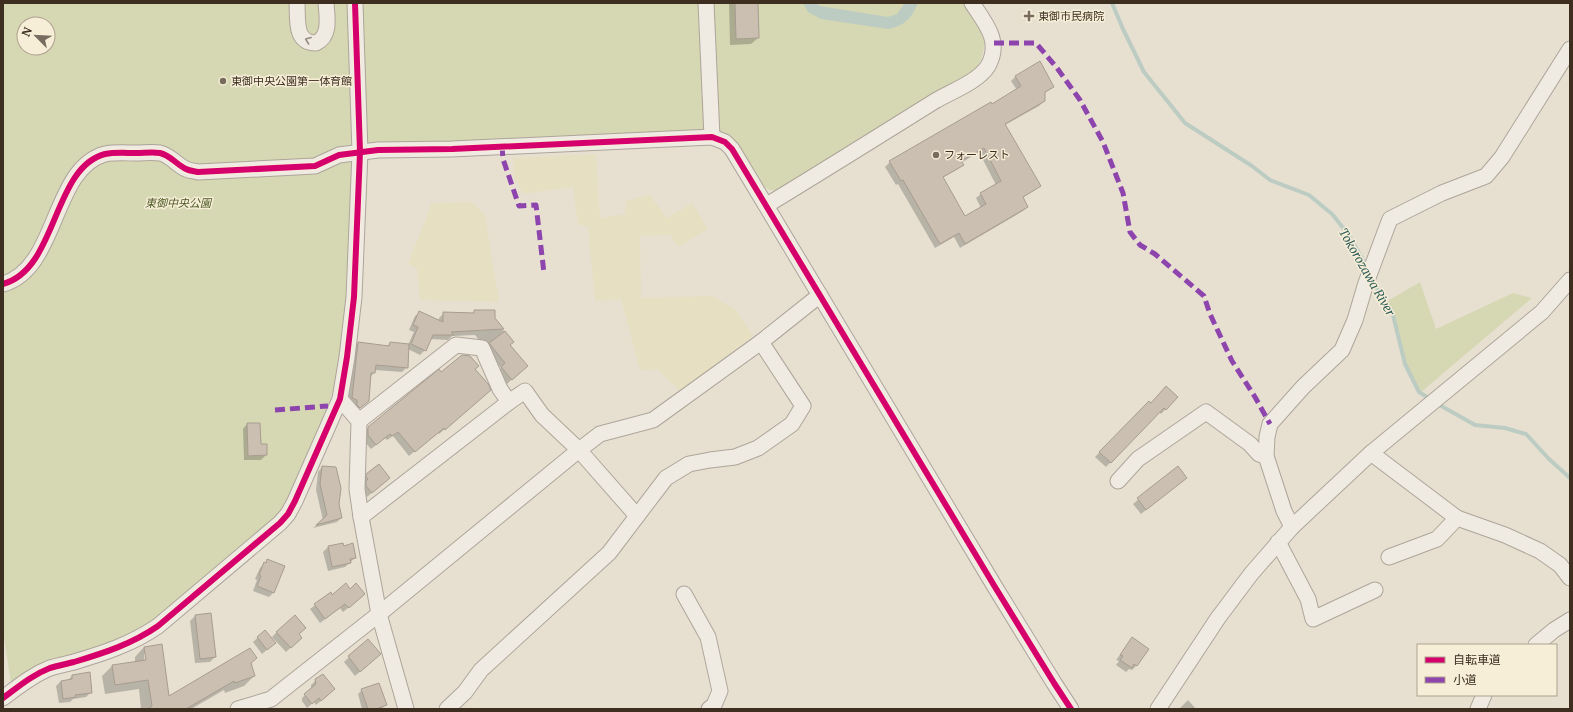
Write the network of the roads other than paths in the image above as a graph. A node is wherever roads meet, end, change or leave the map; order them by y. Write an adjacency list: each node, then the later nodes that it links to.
1 (297, 3): 2 (street, one-way to 1)
2 (326, 3)
3 (355, 3): 8 (street)
4 (706, 3): 7 (street)
5 (972, 3): 9 (street)
6 (1570, 49): 19 (street)
7 (712, 137): 8 (street); 9 (street)
8 (360, 152): 11 (street); 14 (street)
9 (767, 205): 12 (street)
10 (1570, 280): 18 (street)
11 (3, 284)
12 (820, 295): 13 (street); 40 (street)
13 (761, 342): 17 (street); 21 (street)
14 (340, 399): 16 (street); 34 (street)
15 (509, 402): 16 (street); 17 (street); 22 (street)
16 (359, 421): 22 (street)
17 (578, 450): 21 (street); 30 (street)
18 (1371, 452): 23 (street); 24 (street)
19 (1266, 456): 20 (street); 24 (street)
20 (1118, 481)
21 (637, 516): 38 (street)
22 (361, 517): 30 (street)
23 (1457, 518): 26 (street); 27 (street)
24 (1292, 527): 25 (street)
25 (1278, 542): 28 (street); 41 (street)
26 (1389, 557)
27 (1570, 578)
28 (1375, 590)
29 (684, 594): 39 (street)
30 (379, 614): 35 (street); 37 (street)
31 (1570, 620): 32 (street)
32 (1537, 644)
33 (1484, 696): 42 (street)
34 (3, 698)
35 (268, 704): 36 (street)
36 (238, 709)
37 (406, 709)
38 (448, 709)
39 (709, 709)
40 (1071, 709)
41 (1158, 709)
42 (1478, 709)

